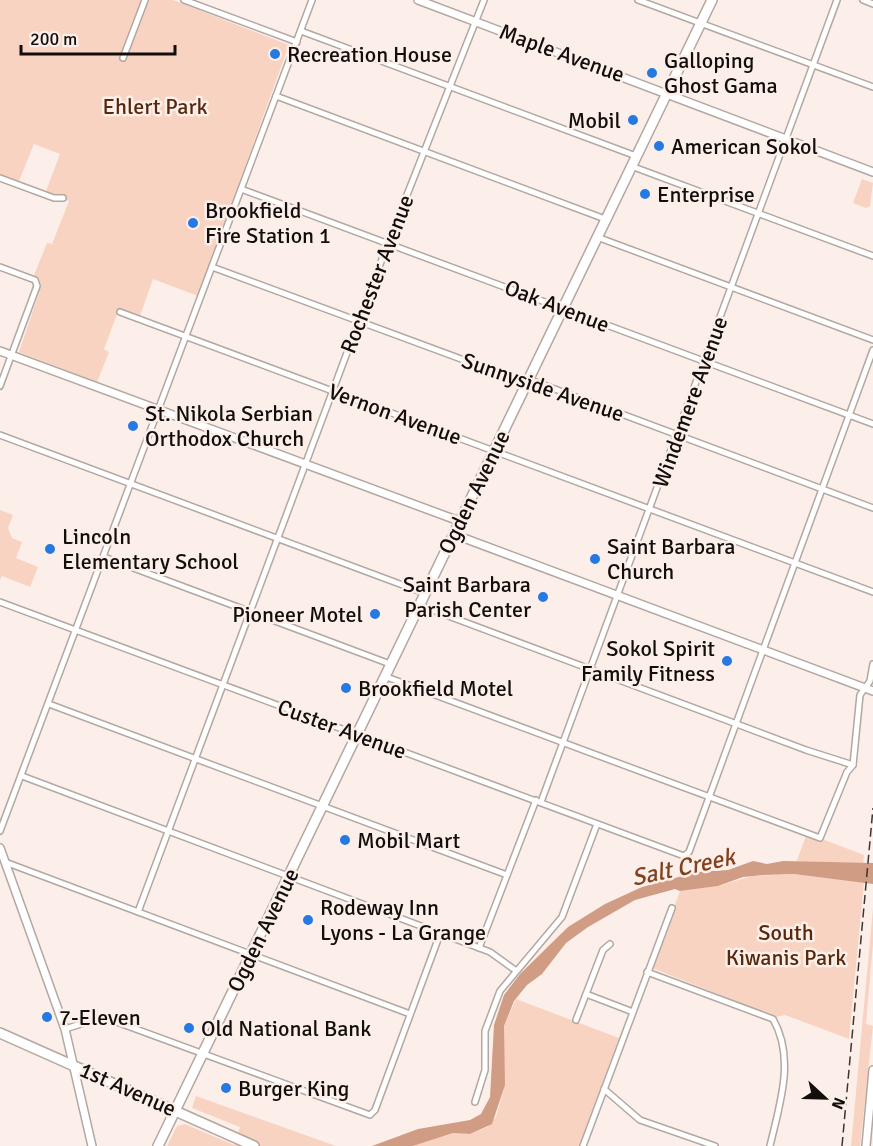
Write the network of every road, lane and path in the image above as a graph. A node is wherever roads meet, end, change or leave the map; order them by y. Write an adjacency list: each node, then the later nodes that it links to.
1 (145, 0): 15 (street)
2 (184, 0): 14 (street)
3 (312, 0): 13 (street)
4 (418, 0): 11 (street, Maple Avenue)
5 (484, 0): 11 (street, Rochester Avenue)
6 (638, 0): 12 (street)
7 (712, 0): 12 (main road, Ogden Avenue)
8 (837, 0): 16 (street, Windemere Avenue)
9 (863, 0): 10 (street)
10 (873, 4)
11 (476, 21): 17 (street, Rochester Avenue); 19 (street, Maple Avenue)
12 (701, 23): 16 (street); 19 (main road, Ogden Avenue)
13 (301, 31): 14 (street); 17 (street)
14 (297, 42): 20 (street)
15 (123, 58)
16 (813, 66): 18 (street); 21 (street, Windemere Avenue)
17 (450, 86): 22 (street, Rochester Avenue); 23 (street)
18 (873, 87)
19 (667, 94): 21 (street, Maple Avenue); 23 (main road, Ogden Avenue)
20 (276, 96): 22 (street); 27 (street)
21 (786, 140): 25 (street, Maple Avenue); 29 (street, Windemere Avenue)
22 (424, 151): 30 (street); 32 (street, Rochester Avenue)
23 (636, 156): 24 (main road, Ogden Avenue)
24 (631, 166): 29 (street); 30 (main road, Ogden Avenue)
25 (873, 172)
26 (0, 178): 28 (street)
27 (242, 189): 32 (street, Oak Avenue); 35 (street)
28 (63, 198)
29 (760, 213): 33 (street); 36 (street, Windemere Avenue)
30 (605, 219): 31 (main road, Ogden Avenue)
31 (597, 237): 36 (street); 37 (main road, Ogden Avenue)
32 (388, 243): 37 (street, Oak Avenue); 39 (street, Rochester Avenue)
33 (873, 256)
34 (0, 267): 44 (street)
35 (212, 267): 39 (street, Sunnyside Avenue); 40 (street)
36 (733, 287): 41 (street); 45 (street, Windemere Avenue)
37 (562, 308): 45 (street, Oak Avenue); 46 (main road, Ogden Avenue)
38 (120, 312): 40 (street, Vernon Avenue)
39 (359, 320): 46 (street, Sunnyside Avenue); 48 (street, Rochester Avenue)
40 (186, 336): 48 (street, Vernon Avenue); 49 (street)
41 (873, 340)
42 (873, 350): 50 (street)
43 (0, 351): 44 (street)
44 (12, 355): 47 (street); 49 (street)
45 (705, 362): 50 (street, Oak Avenue); 53 (street, Windemere Avenue)
46 (527, 381): 53 (street, Sunnyside Avenue); 54 (main road, Ogden Avenue)
47 (0, 386)
48 (333, 391): 54 (street, Vernon Avenue); 55 (street, Rochester Avenue)
49 (159, 410): 55 (street); 56 (street)
50 (849, 415): 51 (street, Oak Avenue); 57 (street)
51 (873, 424)
52 (0, 435): 56 (street)
53 (678, 435): 57 (street, Sunnyside Avenue); 59 (street, Windemere Avenue)
54 (494, 450): 59 (street, Vernon Avenue); 60 (main road, Ogden Avenue)
55 (307, 465): 60 (street); 62 (street, Rochester Avenue)
56 (131, 484): 62 (street); 63 (street)
57 (822, 489): 58 (street, Sunnyside Avenue); 64 (street)
58 (873, 508)
59 (651, 509): 64 (street, Vernon Avenue); 67 (street, Windemere Avenue)
60 (459, 521): 61 (main road, Ogden Avenue)
61 (453, 534): 66 (main road, Ogden Avenue); 67 (street)
62 (279, 539): 66 (street); 70 (street, Rochester Avenue)
63 (104, 557): 70 (street); 71 (street)
64 (795, 563): 65 (street, Vernon Avenue); 72 (street)
65 (873, 592)
66 (424, 593): 69 (main road, Ogden Avenue)
67 (618, 597): 72 (street); 75 (street, Windemere Avenue)
68 (0, 602): 71 (street, Custer Avenue)
69 (418, 605): 73 (main road, Ogden Avenue); 75 (street)
70 (252, 612): 73 (street); 77 (street, Rochester Avenue)
71 (76, 630): 77 (street, Custer Avenue); 79 (street)
72 (763, 651): 78 (street); 80 (street)
73 (390, 664): 76 (main road, Ogden Avenue)
74 (873, 664): 78 (street)
75 (591, 670): 80 (street); 82 (street, Windemere Avenue)
76 (384, 676): 81 (main road, Ogden Avenue); 82 (street)
77 (224, 686): 81 (street, Custer Avenue); 83 (street, Rochester Avenue)
78 (869, 690): 84 (street)
79 (49, 704): 83 (street); 85 (street)
80 (737, 724): 84 (street); 86 (street)
81 (357, 735): 87 (street, Custer Avenue); 88 (main road, Ogden Avenue)
82 (564, 744): 86 (street); 87 (street, Windemere Avenue)
83 (196, 759): 88 (street); 91 (street, Rochester Avenue)
84 (853, 765): 86 (street)
85 (21, 776): 90 (street); 91 (street)
86 (709, 798): 89 (street, Custer Avenue)
87 (538, 801): 89 (street, Custer Avenue); 94 (street, Windemere Avenue)
88 (322, 806): 94 (street); 95 (main road, Ogden Avenue)
89 (597, 824): 102 (street)
90 (0, 831)
91 (169, 831): 95 (street); 97 (street, Rochester Avenue)
92 (0, 848): 93 (street)
93 (5, 862): 97 (street); 108 (street)
94 (507, 875): 100 (street, Windemere Avenue)
95 (288, 877): 98 (street); 101 (main road, Ogden Avenue)
96 (672, 908): 103 (street)
97 (138, 912): 101 (street)
98 (440, 934): 100 (street); 106 (street)
99 (610, 944): 104 (street)
100 (480, 948): 102 (street)
101 (251, 954): 106 (street); 110 (main road, Ogden Avenue)
102 (515, 970): 114 (street)
103 (648, 972): 105 (street); 121 (street)
104 (586, 994): 105 (street); 107 (street)
105 (633, 1012): 113 (street)
106 (410, 1014): 110 (street)
107 (576, 1020)
108 (65, 1029): 110 (street); 111 (street)
109 (0, 1033): 111 (main road, 1st Avenue)
110 (203, 1054): 115 (main road, Ogden Avenue)
111 (75, 1066): 115 (main road, 1st Avenue); 116 (street)
112 (873, 1070): 122 (street)
113 (604, 1089): 119 (street); 120 (street)
114 (476, 1102)
115 (176, 1110): 117 (main road, Ogden Avenue); 118 (main road, 1st Avenue)
116 (92, 1146)
117 (158, 1146)
118 (254, 1146)
119 (583, 1146)
120 (715, 1146)
121 (770, 1146)
122 (866, 1146)

